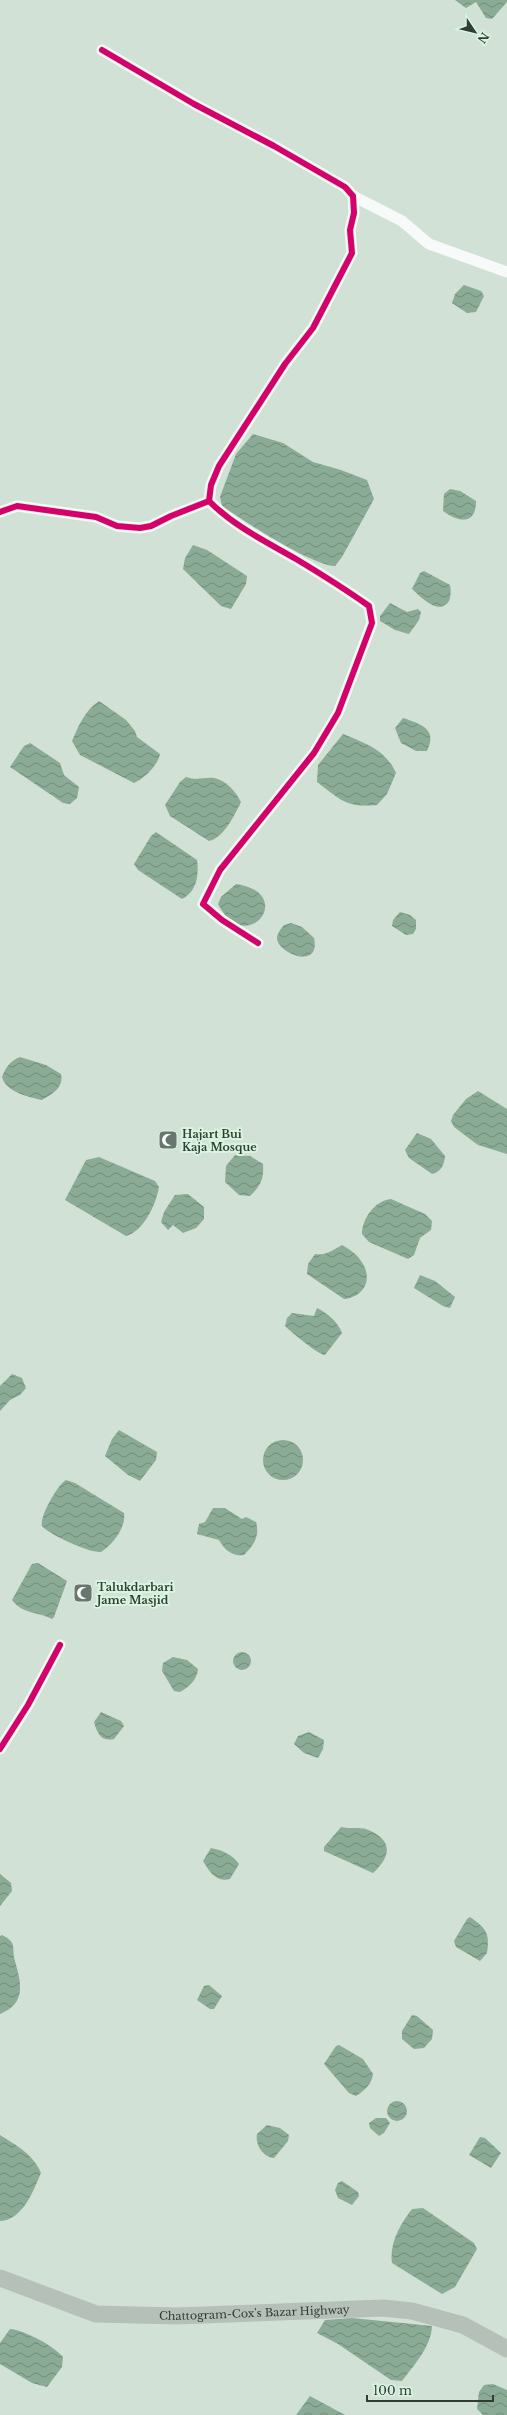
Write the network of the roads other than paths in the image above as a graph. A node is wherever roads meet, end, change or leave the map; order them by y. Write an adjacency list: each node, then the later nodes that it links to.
1 (102, 50): 2 (street)
2 (353, 196): 3 (street); 4 (street)
3 (507, 272)
4 (209, 501): 5 (street); 6 (street)
5 (0, 512)
6 (258, 943)
7 (60, 1645): 8 (street)
8 (0, 1749)
9 (0, 2278): 10 (highway, Chattogram-Cox's Bazar Highway)
10 (507, 2348)

